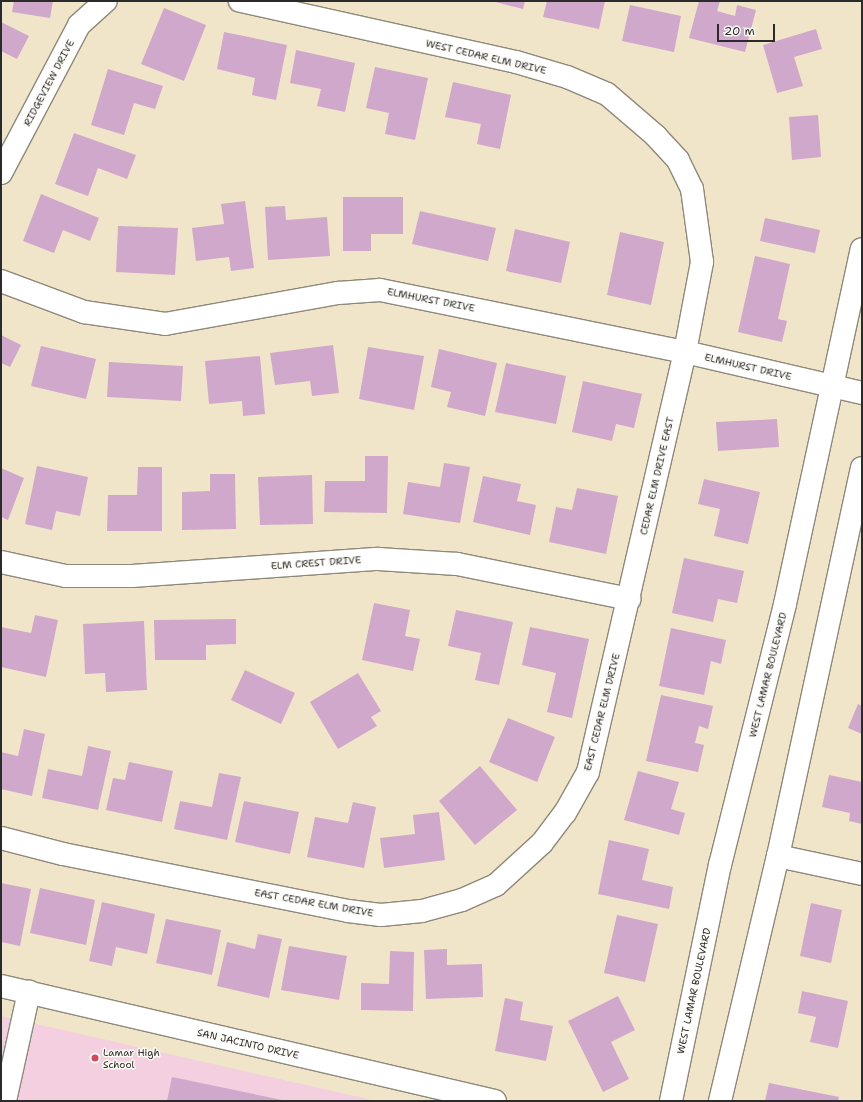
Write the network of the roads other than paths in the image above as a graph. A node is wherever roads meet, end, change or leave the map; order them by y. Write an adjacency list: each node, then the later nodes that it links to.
1 (106, 1): 3 (street, RIDGEVIEW DRIVE)
2 (240, 1): 6 (street, WEST CEDAR ELM DRIVE)
3 (1, 173)
4 (862, 249): 7 (street, WEST LAMAR BOULEVARD)
5 (1, 281): 6 (street, ELMHURST DRIVE)
6 (685, 352): 7 (street, ELMHURST DRIVE); 11 (street, CEDAR ELM DRIVE EAST)
7 (833, 387): 8 (street, ELMHURST DRIVE); 19 (street, WEST LAMAR BOULEVARD)
8 (862, 393)
9 (862, 468): 13 (street)
10 (1, 562): 11 (street, ELM CREST DRIVE)
11 (629, 599): 12 (street, EAST CEDAR ELM DRIVE)
12 (1, 838)
13 (778, 856): 14 (street); 20 (street)
14 (862, 874)
15 (1, 986): 16 (street, SAN JACINTO DRIVE)
16 (29, 992): 17 (street); 18 (street, SAN JACINTO DRIVE)
17 (5, 1101)
18 (495, 1101)
19 (671, 1101)
20 (720, 1101)

